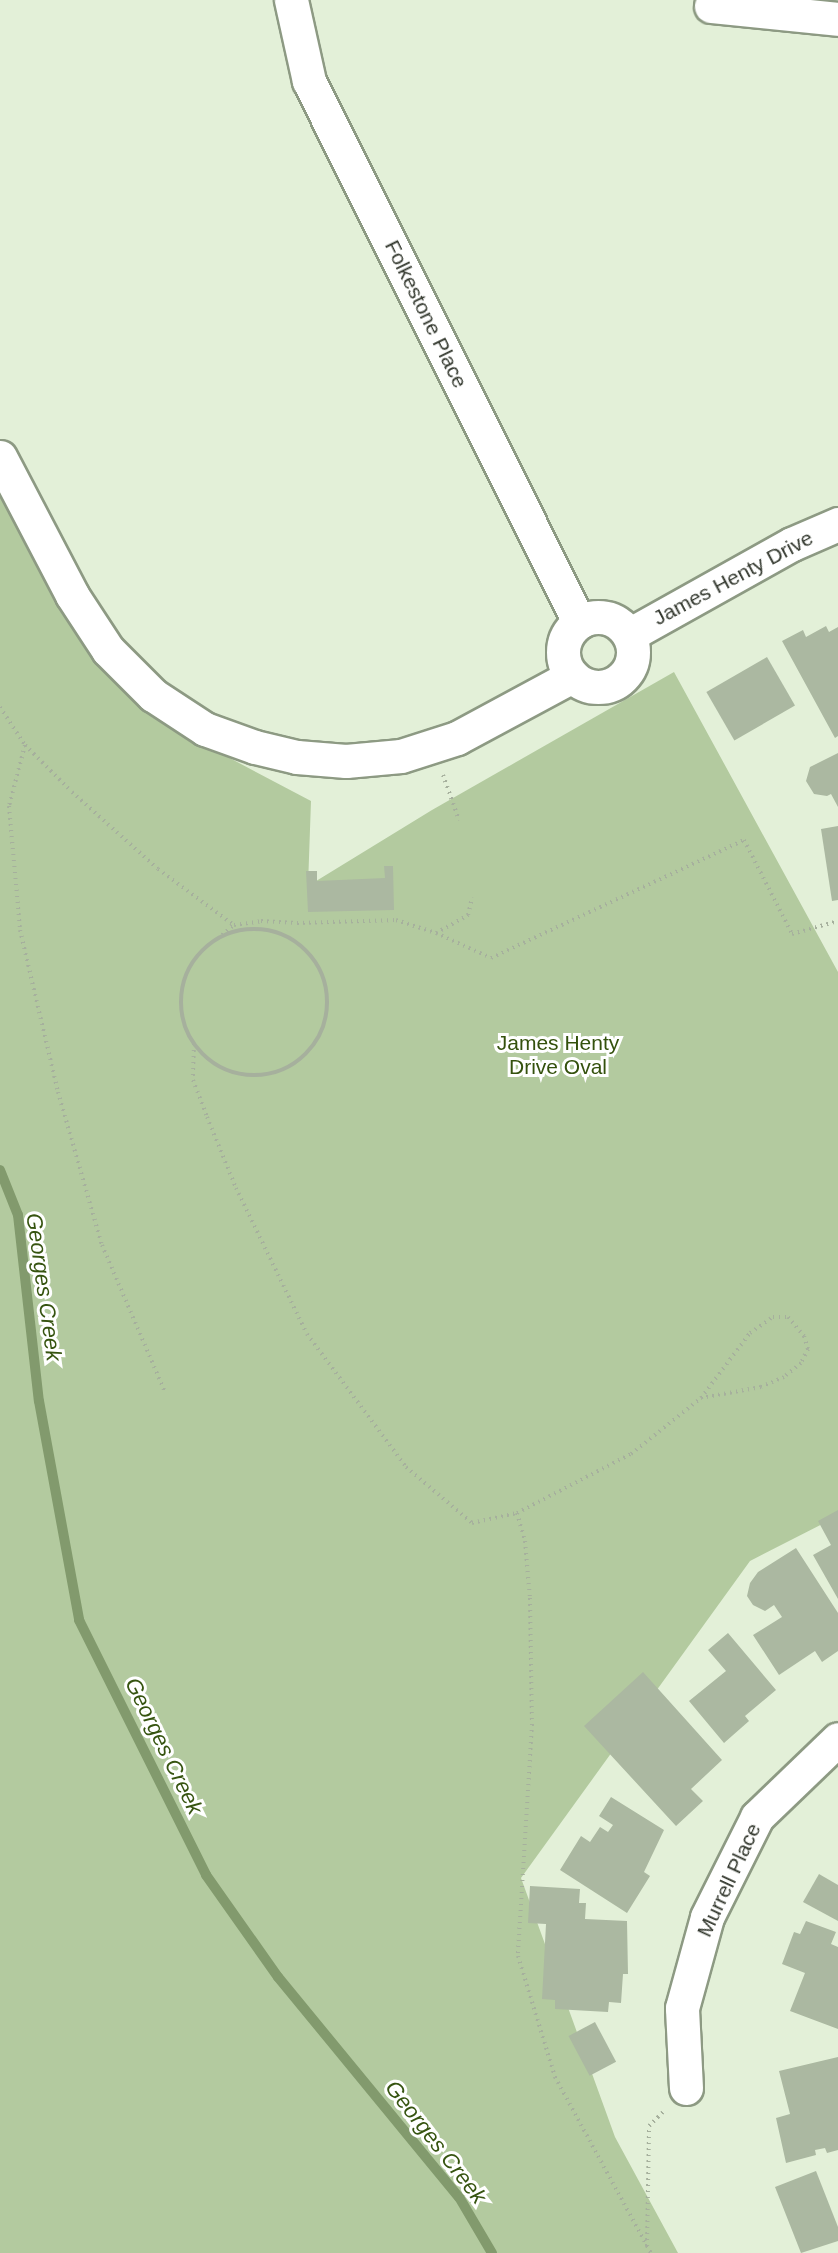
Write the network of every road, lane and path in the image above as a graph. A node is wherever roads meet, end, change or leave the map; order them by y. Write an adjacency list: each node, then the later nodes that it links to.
1 (291, 0): 6 (street, Folkestone Place)
2 (711, 6): 3 (street)
3 (838, 19)
4 (0, 457): 11 (street)
5 (838, 524): 7 (street, James Henty Drive)
6 (579, 622): 7 (street); 8 (street)
7 (629, 635): 8 (street)
8 (572, 676): 11 (street)
9 (0, 707): 10 (path)
10 (25, 745): 15 (path); 19 (path)
11 (433, 746): 12 (path)
12 (459, 820)
13 (472, 897): 16 (path)
14 (838, 921): 16 (path)
15 (234, 925): 16 (path); 17 (path)
16 (436, 933)
17 (217, 938): 18 (path); 18 (path)
18 (194, 1044): 21 (path)
19 (164, 1390)
20 (701, 1398): 20 (path); 21 (path)
21 (517, 1513): 24 (path)
22 (838, 1739): 23 (street, Murrell Place)
23 (686, 2088): 24 (path)
24 (647, 2246): 25 (path)
25 (651, 2253)

